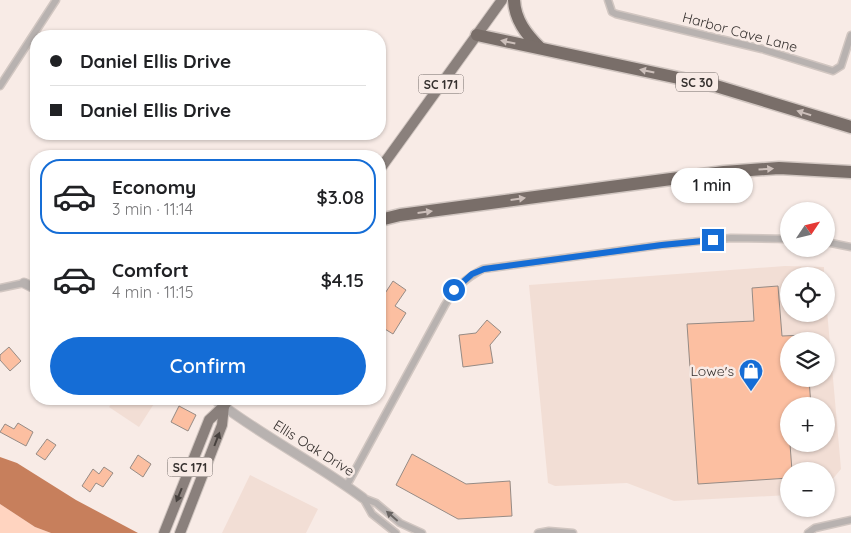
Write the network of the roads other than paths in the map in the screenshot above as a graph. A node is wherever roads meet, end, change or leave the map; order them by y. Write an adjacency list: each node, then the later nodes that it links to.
1 (56, 0): 5 (street)
2 (502, 0): 6 (main road)
3 (514, 0): 9 (highway)
4 (608, 0): 7 (street, Harbor Cave Lane)
5 (36, 30)
6 (477, 35): 9 (highway, SC 30, one-way to 6); 12 (main road, SC 171)
7 (851, 35)
8 (30, 40): 10 (street)
9 (540, 48): 11 (highway, SC 30, one-way to 9)
10 (0, 86)
11 (851, 127)
12 (386, 161)
13 (851, 172): 15 (highway, one-way to 13)
14 (386, 210): 15 (highway)
15 (405, 215): 16 (highway)
16 (386, 219)
17 (780, 239): 26 (street)
18 (835, 244): 19 (street)
19 (851, 247)
20 (24, 283): 21 (street); 22 (street)
21 (30, 286)
22 (0, 288)
23 (224, 405): 29 (main road, SC 171, one-way to 29)
24 (226, 405): 30 (main road, SC 171, one-way to 24)
25 (229, 405): 26 (street, Ellis Oak Drive)
26 (347, 485): 27 (street, Ellis Oak Drive)
27 (363, 498): 31 (street, Ellis Oak Drive); 32 (street, Ellis Oak Drive, one-way to 27)
28 (851, 520): 35 (street)
29 (164, 533)
30 (180, 533)
31 (396, 533)
32 (422, 533)
33 (538, 533): 34 (street)
34 (573, 533)
35 (808, 533)

